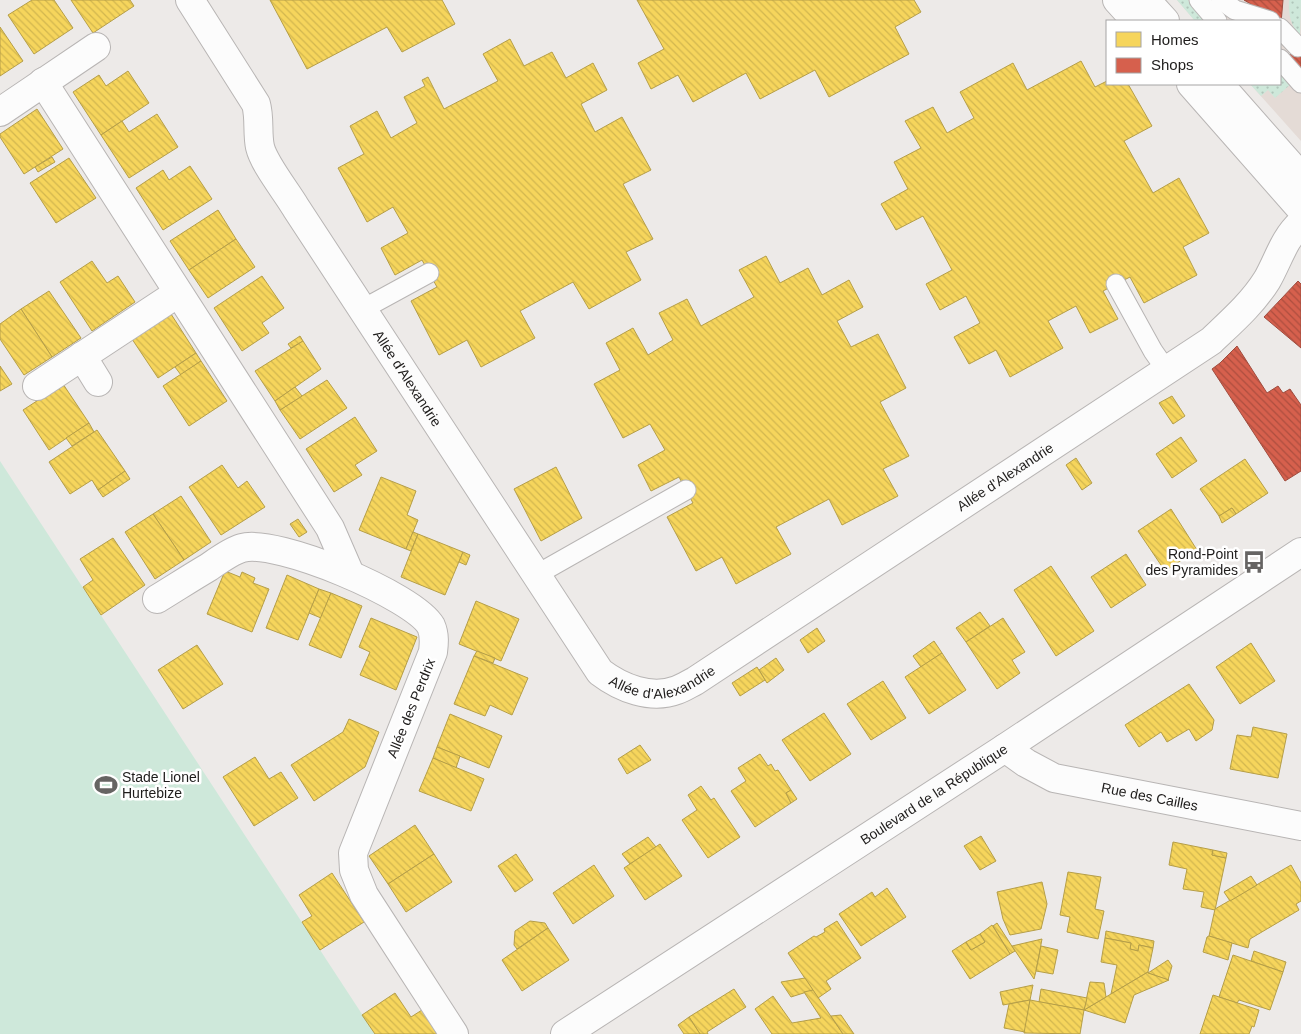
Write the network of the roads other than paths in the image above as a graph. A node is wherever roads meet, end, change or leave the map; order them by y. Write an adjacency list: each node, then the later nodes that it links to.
1 (190, 0): 25 (street, Allée d'Alexandrie)
2 (1117, 0): 6 (street)
3 (1146, 0): 7 (street)
4 (1199, 0): 8 (lane)
5 (1252, 12): 9 (lane)
6 (1135, 20)
7 (1164, 20)
8 (1216, 20)
9 (1263, 20)
10 (1281, 34): 12 (lane)
11 (96, 47): 14 (street)
12 (1298, 47)
13 (1281, 60): 15 (lane)
14 (43, 82): 18 (street); 24 (street)
15 (1301, 83)
16 (1192, 85): 20 (street)
17 (1221, 85): 19 (street)
18 (0, 112)
19 (1301, 177)
20 (1301, 209)
21 (1301, 224): 27 (street, Allée d'Alexandrie)
22 (429, 273): 25 (lane)
23 (1116, 284): 27 (lane)
24 (178, 293): 26 (street); 32 (street)
25 (363, 310): 33 (street, Allée d'Alexandrie)
26 (82, 356): 28 (street); 29 (street)
27 (1167, 372): 33 (street, Allée d'Alexandrie)
28 (98, 382)
29 (36, 386)
30 (686, 490): 33 (lane)
31 (1301, 552): 35 (street, Boulevard de la République)
32 (350, 574): 34 (street, Allée des Perdrix); 37 (street, Allée des Perdrix)
33 (536, 575)
34 (157, 599)
35 (1005, 748): 36 (street, Rue des Cailles); 38 (street, Boulevard de la République)
36 (1301, 826)
37 (454, 1034)
38 (565, 1034)

